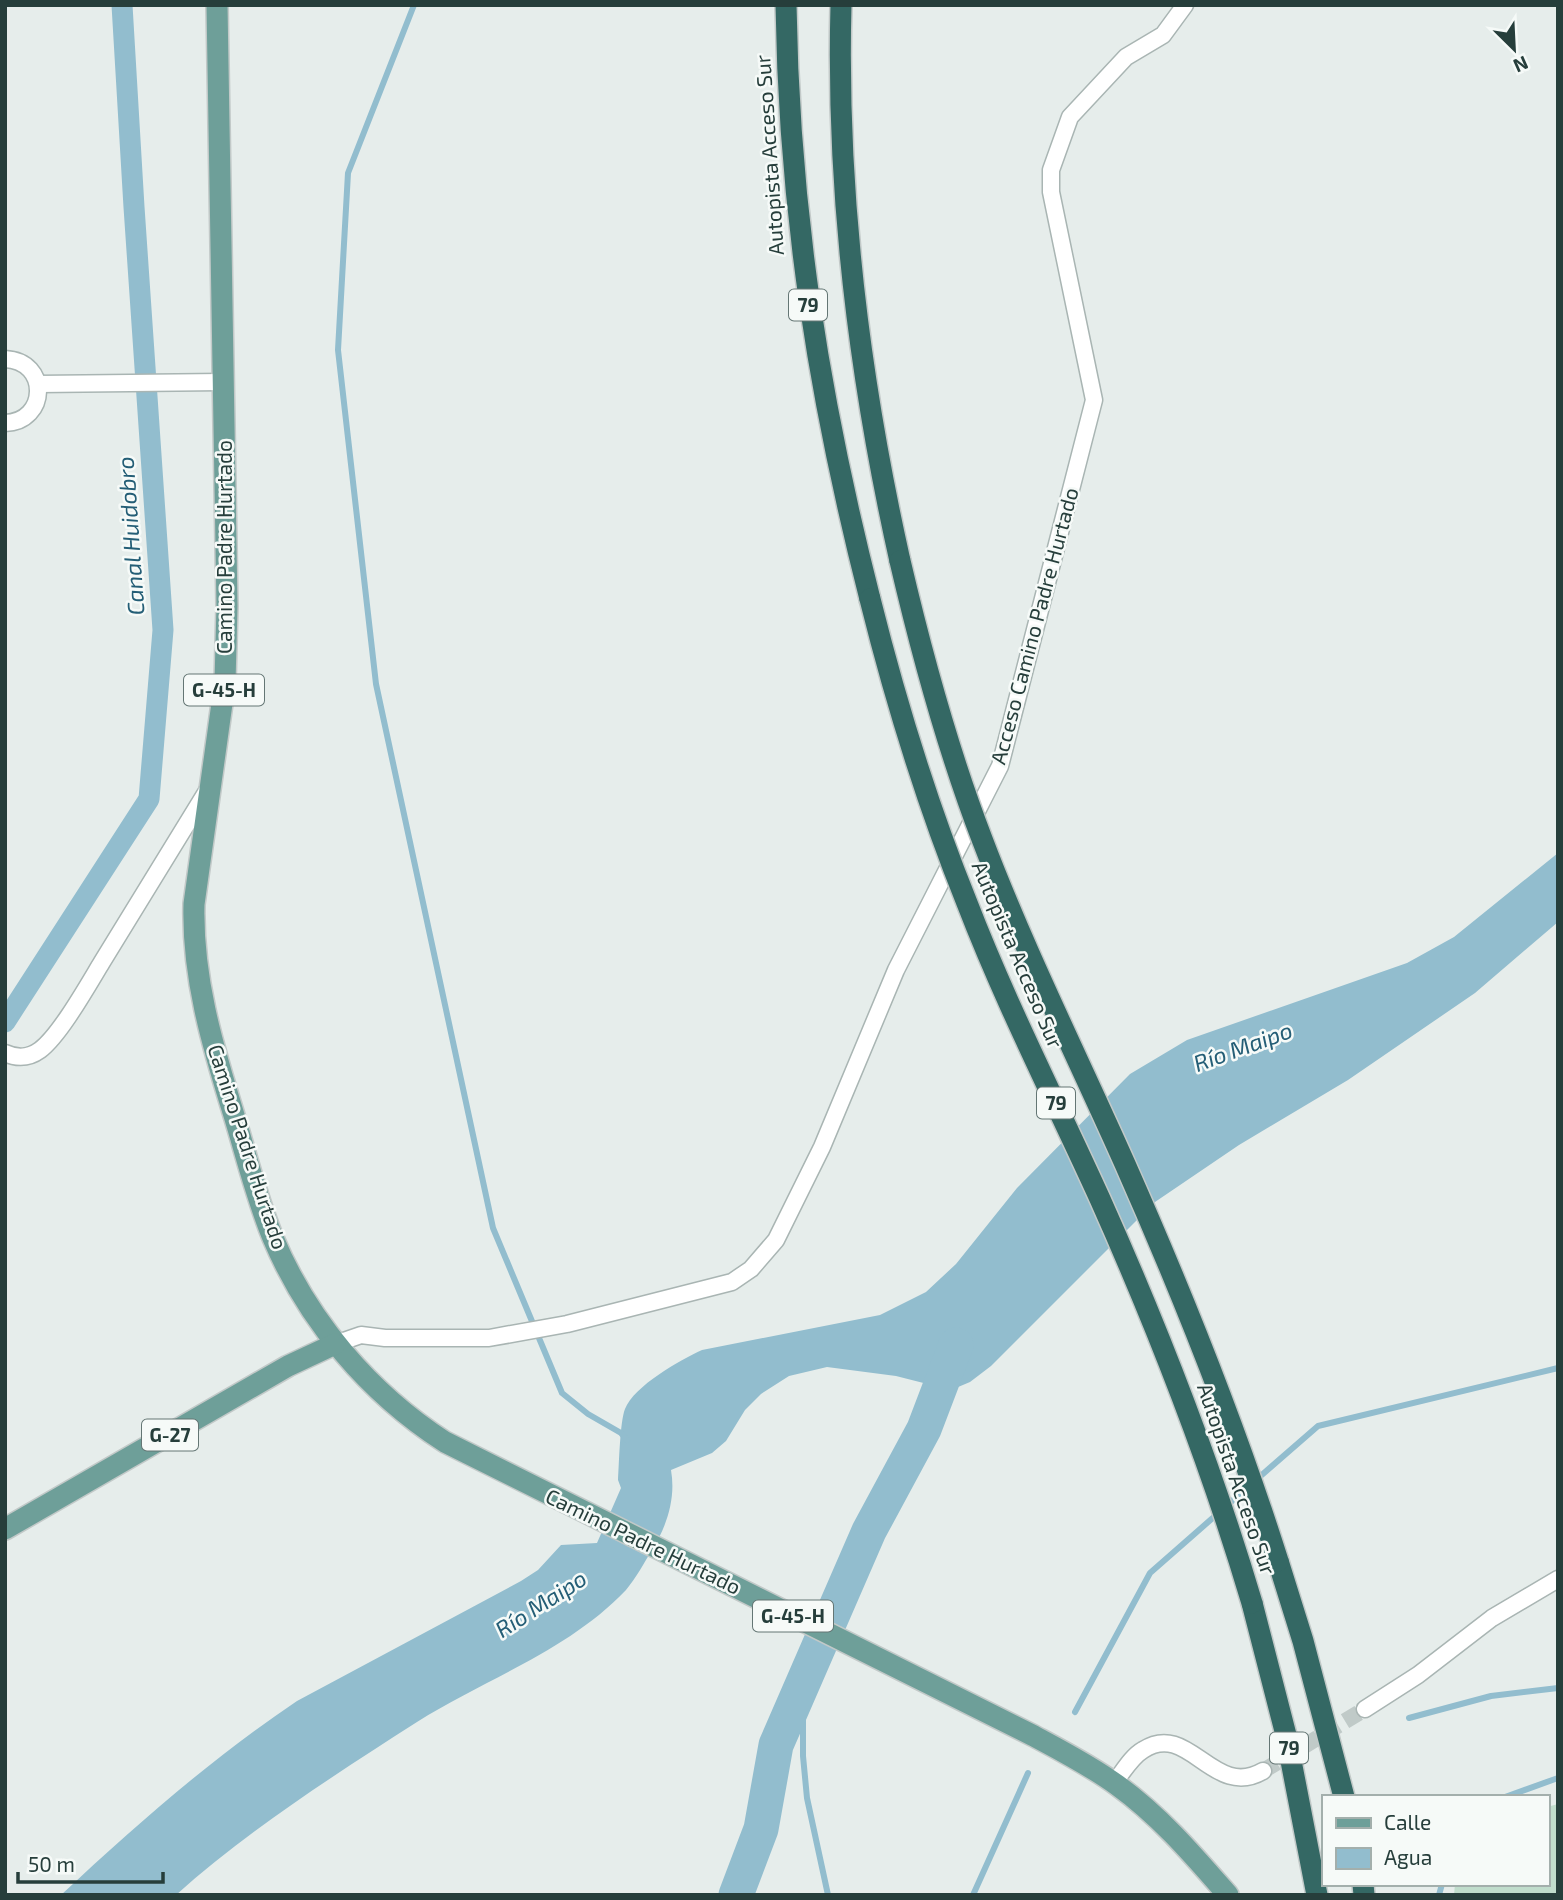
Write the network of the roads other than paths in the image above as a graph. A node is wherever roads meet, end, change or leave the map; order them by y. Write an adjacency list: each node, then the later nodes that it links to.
1 (216, 5): 6 (main road, Camino Padre Hurtado / G-45-H)
2 (786, 5): 19 (highway, Autopista Acceso Sur / 79, bridge)
3 (841, 5): 17 (highway, Autopista Acceso Sur / 79, bridge)
4 (1185, 5): 11 (street, Acceso Camino Padre Hurtado)
5 (5, 359): 7 (street)
6 (223, 382): 7 (street); 9 (main road, Camino Padre Hurtado / G-45-H)
7 (38, 384): 8 (street)
8 (5, 423)
9 (212, 783): 10 (street); 11 (main road, Camino Padre Hurtado / G-45-H)
10 (5, 1053)
11 (335, 1344): 12 (main road, G-27); 16 (main road, Camino Padre Hurtado / G-45-H)
12 (5, 1529)
13 (1558, 1579): 14 (street)
14 (1365, 1709)
15 (1263, 1771): 16 (street)
16 (1114, 1783): 18 (main road, Camino Padre Hurtado / G-45-H)
17 (1343, 1795)
18 (1228, 1895)
19 (1317, 1895)

